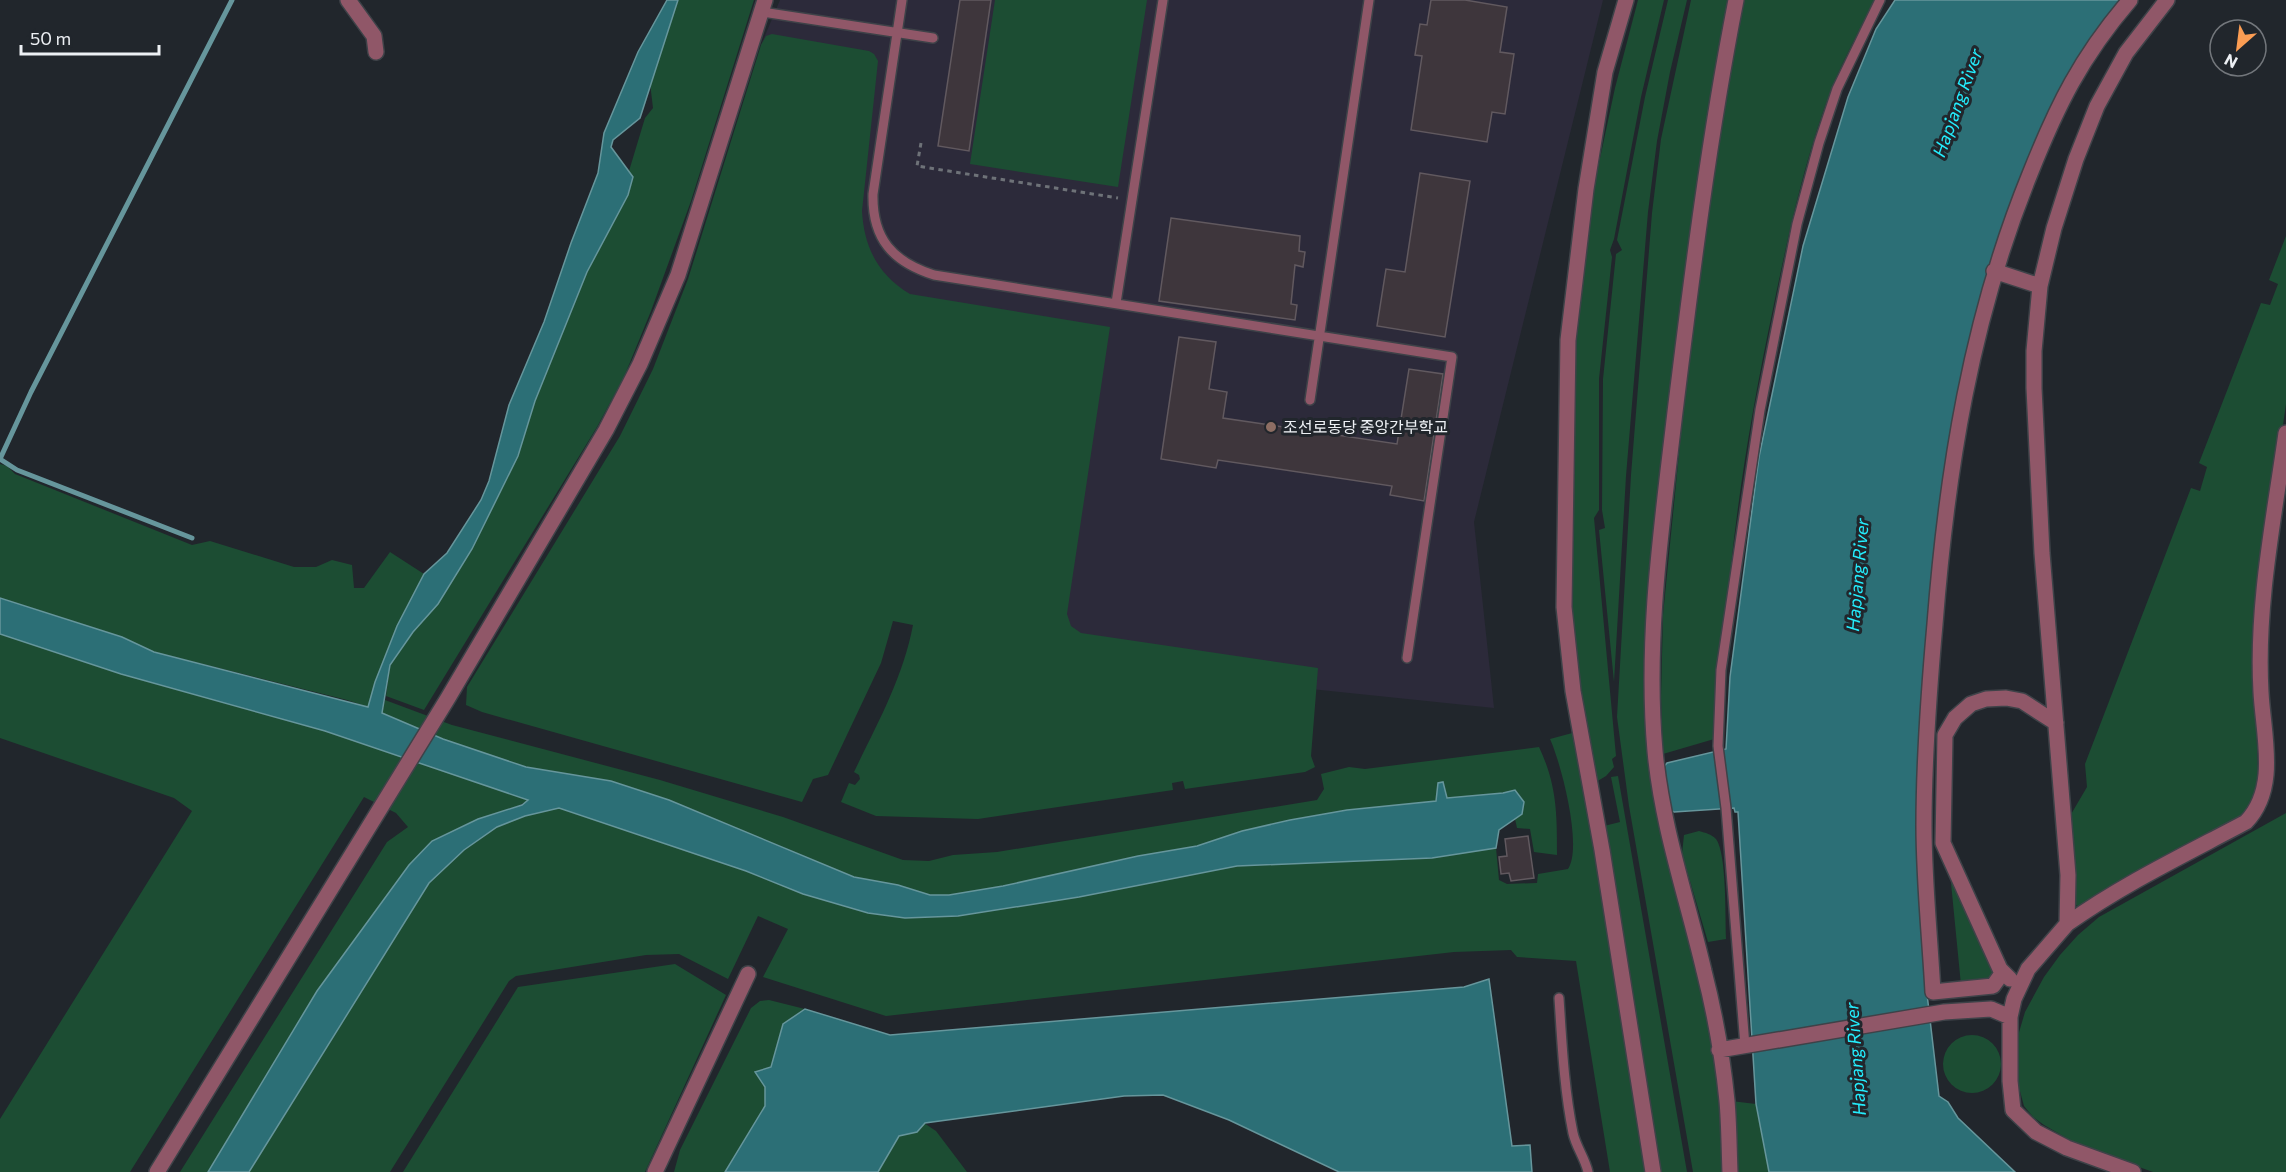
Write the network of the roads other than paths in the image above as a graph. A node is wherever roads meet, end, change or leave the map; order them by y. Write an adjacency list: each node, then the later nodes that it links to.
1 (348, 0): 13 (street)
2 (902, 0): 11 (lane)
3 (1163, 0): 16 (lane)
4 (1369, 0): 17 (lane)
5 (1626, 0): 37 (street)
6 (1736, 0): 33 (street)
7 (1880, 0): 32 (lane)
8 (2130, 0): 14 (street)
9 (2167, 0): 15 (street)
10 (763, 6): 11 (lane); 34 (street)
11 (897, 32): 12 (lane); 16 (lane)
12 (933, 38)
13 (376, 52)
14 (1994, 271): 15 (street); 23 (street)
15 (2040, 285): 21 (street)
16 (1116, 303): 17 (lane)
17 (1319, 336): 18 (lane); 20 (lane)
18 (1310, 400)
19 (2286, 434): 26 (street)
20 (1407, 658)
21 (2056, 723): 22 (street); 26 (street)
22 (1945, 735): 23 (street); 25 (street)
23 (1926, 757): 24 (street)
24 (1924, 828): 25 (street); 27 (street)
25 (1943, 843): 27 (street)
26 (2067, 924): 29 (street)
27 (2003, 972): 29 (street)
28 (748, 974): 35 (street)
29 (2019, 987): 31 (street)
30 (1559, 998): 36 (lane)
31 (2010, 1017): 32 (street); 39 (street)
32 (1747, 1045): 33 (street)
33 (1719, 1050): 38 (street)
34 (157, 1172)
35 (655, 1172)
36 (1588, 1172)
37 (1653, 1172)
38 (1730, 1172)
39 (2133, 1172)

